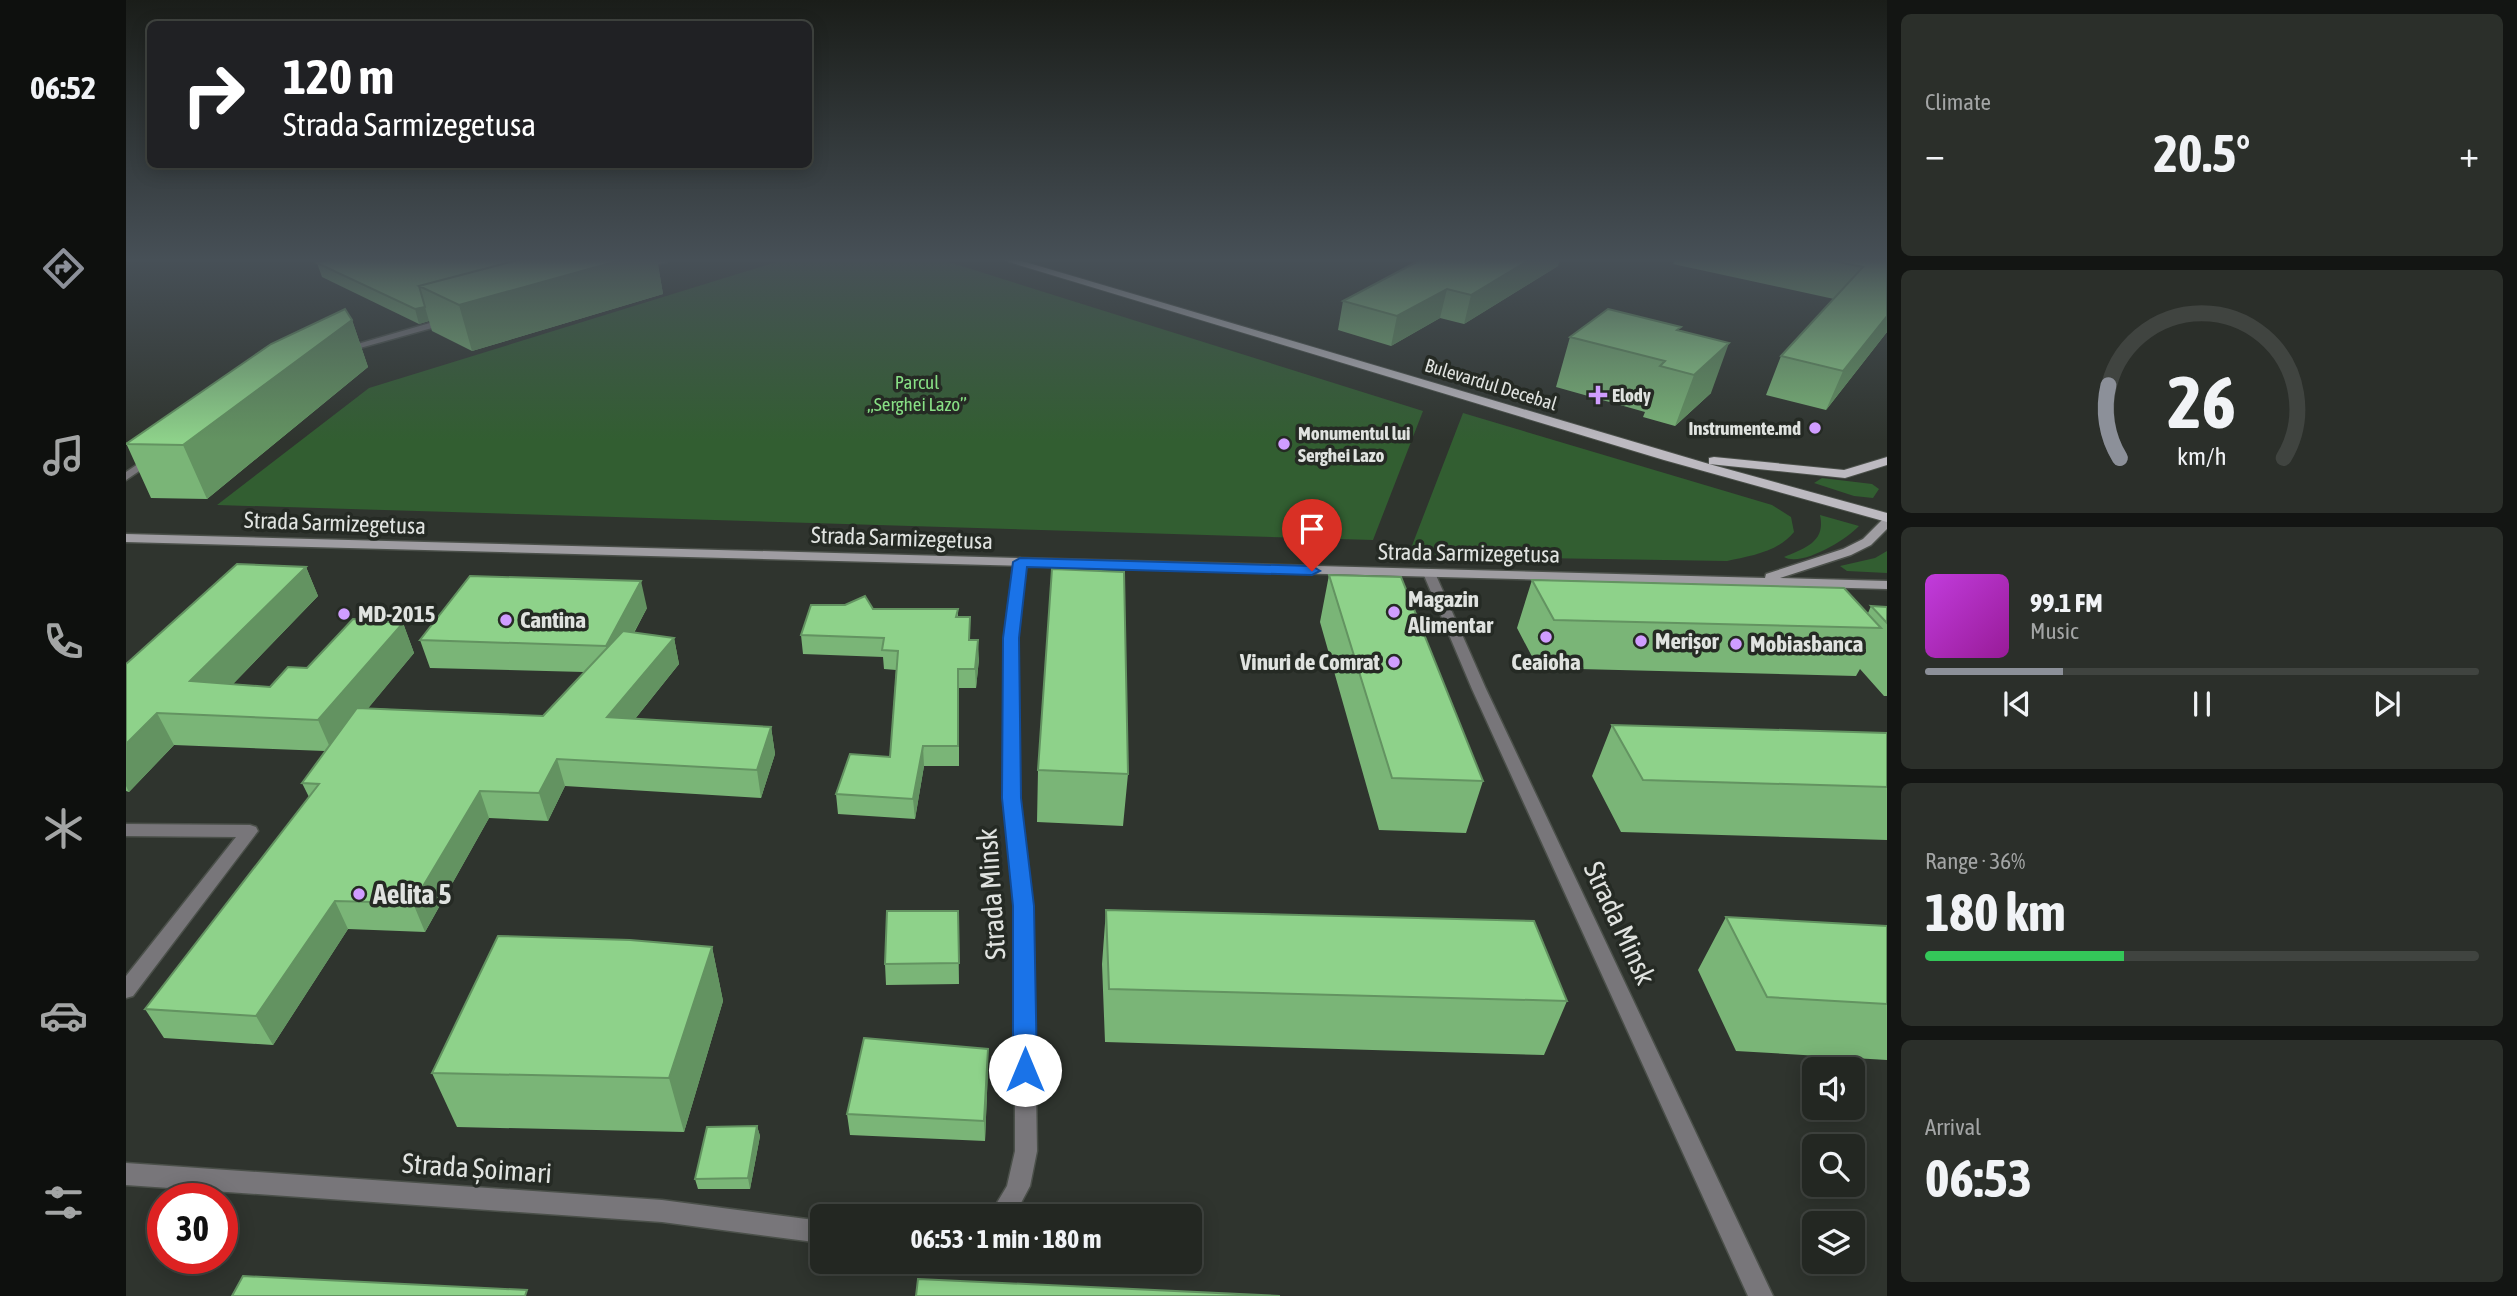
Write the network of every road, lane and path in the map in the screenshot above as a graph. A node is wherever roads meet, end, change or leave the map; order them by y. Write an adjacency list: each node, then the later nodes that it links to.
1 (452, 319): 3 (street)
2 (1207, 319): 5 (main road, Bulevardul Decebal)
3 (329, 354)
4 (166, 447): 7 (street)
5 (1669, 457): 6 (main road); 8 (main road, Bulevardul Decebal)
6 (1887, 461)
7 (126, 477)
8 (1887, 520): 12 (main road)
9 (126, 538): 10 (main road, Strada Sarmizegetusa)
10 (1020, 562): 11 (main road, Strada Sarmizegetusa); 17 (street, Strada Minsk)
11 (1429, 573): 12 (main road, Strada Sarmizegetusa); 19 (street, Strada Minsk)
12 (1763, 580): 13 (main road, Strada Sarmizegetusa)
13 (1887, 585)
14 (126, 830): 15 (street)
15 (126, 990)
16 (126, 1174): 18 (street, Strada Șoimari)
17 (1009, 1204)
18 (810, 1230)
19 (1761, 1296)

